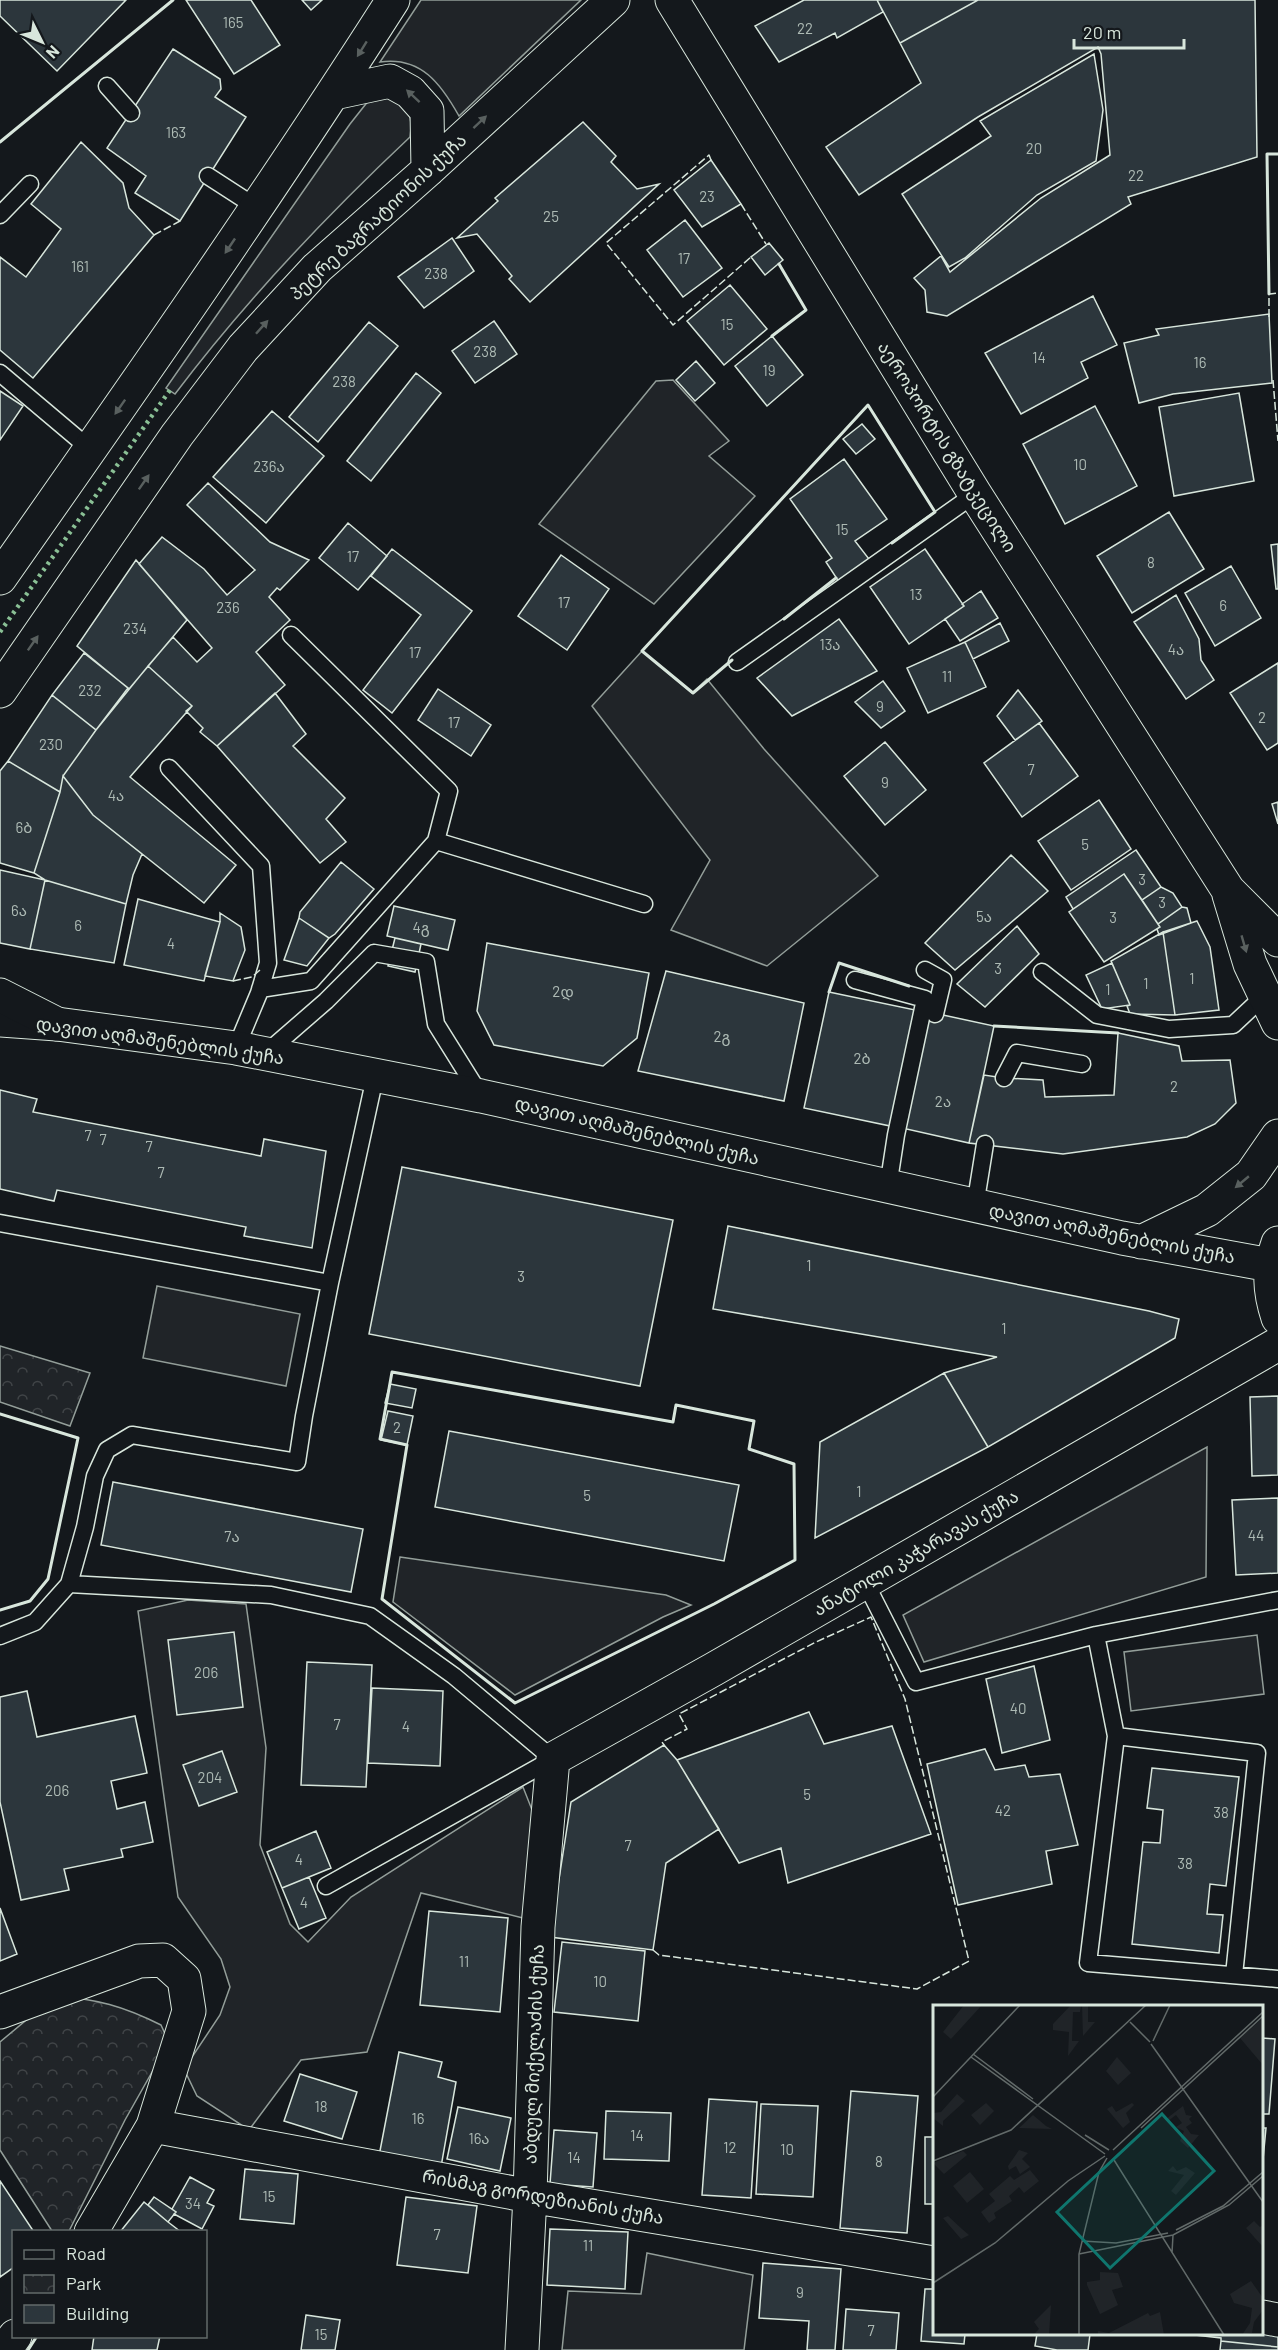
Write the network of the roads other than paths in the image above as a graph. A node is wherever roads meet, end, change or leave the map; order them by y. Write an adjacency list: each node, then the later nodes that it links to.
1 (393, 0): 5 (street, one-way to 5)
2 (613, 0): 7 (street, პეტრე ბაგრატიონის ქუჩა, one-way to 2)
3 (672, 0): 14 (street, აეროპორტის გზატკეცილი)
4 (107, 86): 6 (lane)
5 (334, 93): 7 (street, one-way to 5); 10 (street)
6 (130, 113)
7 (428, 170): 18 (street, პეტრე ბაგრატიონის ქუჩა, one-way to 7)
8 (208, 176): 10 (lane)
9 (30, 184): 11 (lane)
10 (256, 207): 13 (street, one-way to 13)
11 (0, 215)
12 (0, 373): 13 (lane)
13 (90, 449): 15 (street)
14 (975, 494): 17 (lane); 21 (street, აეროპორტის გზატკეცილი)
15 (0, 578)
16 (291, 635): 20 (lane)
17 (737, 662)
18 (0, 691)
19 (169, 768): 27 (lane)
20 (436, 841): 22 (lane); 27 (lane)
21 (1228, 890): 23 (street, აეროპორტის გზატკეცილი); 29 (street, აეროპორტის გზატკეცილი, one-way to 29)
22 (644, 904)
23 (1278, 940)
24 (925, 970): 30 (lane)
25 (1041, 972): 29 (lane)
26 (855, 980): 41 (lane)
27 (260, 989): 33 (lane)
28 (0, 995): 32 (street)
29 (1272, 1009)
30 (935, 1014)
31 (0, 1020): 32 (street, დავით აღმაშენებლის ქუჩა)
32 (57, 1024): 33 (street, დავით აღმაშენებლის ქუჩა)
33 (250, 1051): 35 (street, დავით აღმაშენებლის ქუჩა); 37 (lane)
34 (1082, 1064): 36 (lane)
35 (375, 1077): 37 (street, დავით აღმაშენებლის ქუჩა); 46 (lane)
36 (1004, 1078)
37 (481, 1096): 41 (street, დავით აღმაშენებლის ქუჩა)
38 (905, 1129): 41 (lane)
39 (1278, 1136): 44 (street, one-way to 44)
40 (985, 1144): 42 (lane)
41 (894, 1188): 42 (street, დავით აღმაშენებლის ქუჩა)
42 (975, 1206): 44 (street, დავით აღმაშენებლის ქუჩა)
43 (0, 1223): 46 (lane)
44 (1141, 1242): 45 (street, დავით აღმაშენებლის ქუჩა)
45 (1274, 1254): 47 (street)
46 (330, 1283): 50 (lane)
47 (1278, 1318)
48 (1278, 1344): 49 (street, ანატოლი კაჭარავას ქუჩა)
49 (865, 1582): 52 (lane); 55 (street, ანატოლი კაჭარავას ქუჩა)
50 (69, 1584): 53 (lane); 55 (lane)
51 (1278, 1600): 52 (lane)
52 (1096, 1635): 54 (lane)
53 (0, 1636)
54 (1116, 1736): 57 (lane); 57 (lane)
55 (553, 1759): 56 (lane); 61 (street, აბდულ მიქელაძის ქუჩა)
56 (326, 1886)
57 (1233, 1975): 58 (lane)
58 (1278, 1979)
59 (0, 2012): 60 (street)
60 (153, 2126): 61 (street, რისმაგ გორდეზიანის ქუჩა); 62 (street)
61 (530, 2196): 63 (street, რისმაგ გორდეზიანის ქუჩა); 68 (street, აბდულ მიქელაძის ქუჩა)
62 (92, 2230)
63 (933, 2263)
64 (1263, 2318): 65 (street)
65 (1278, 2320)
66 (14, 2338): 67 (street)
67 (5, 2350)
68 (522, 2350)

